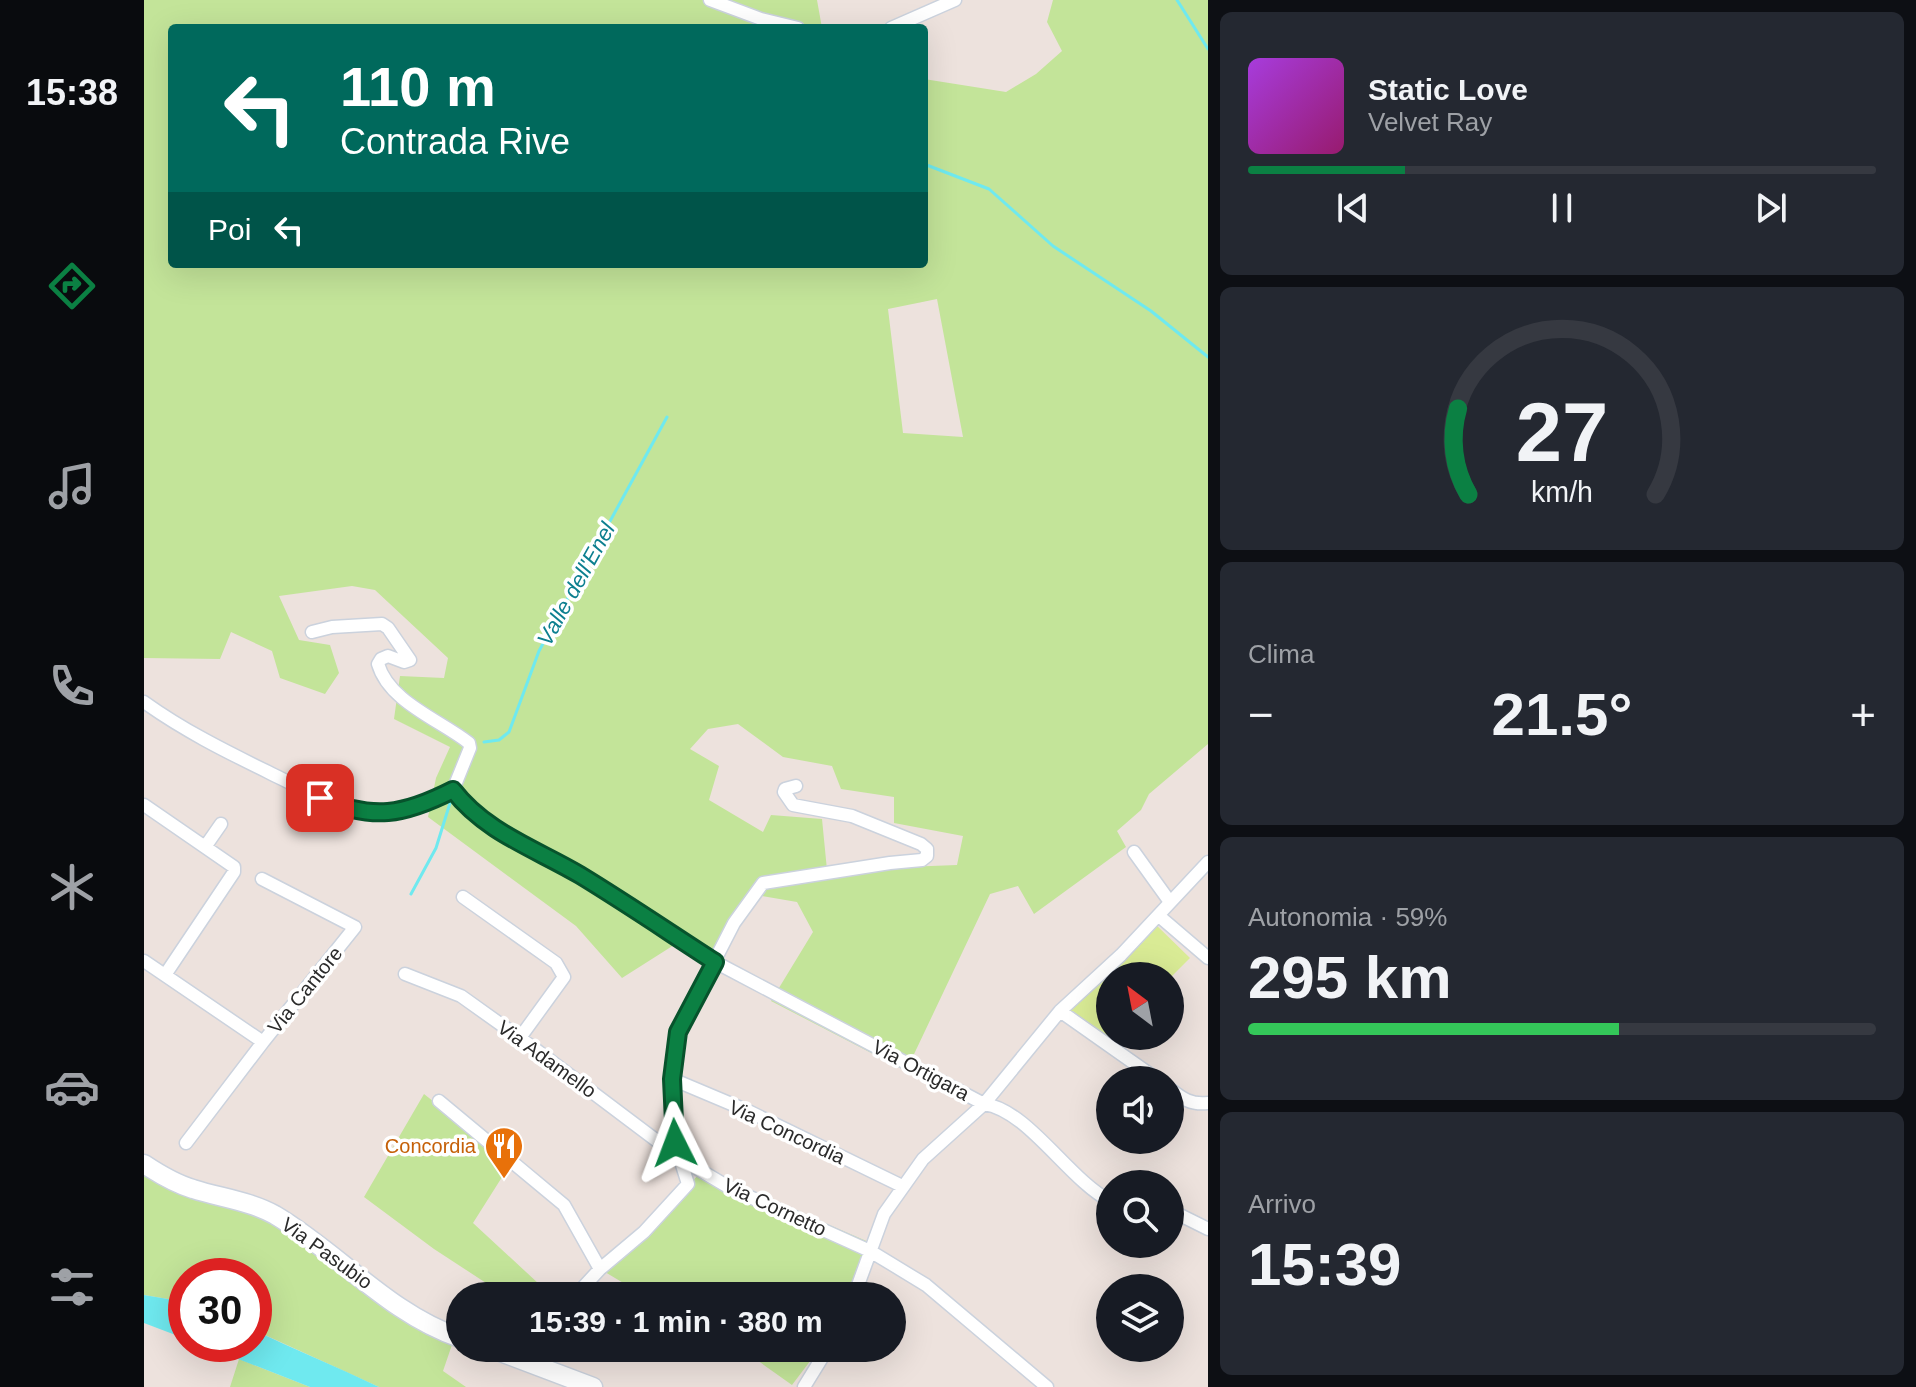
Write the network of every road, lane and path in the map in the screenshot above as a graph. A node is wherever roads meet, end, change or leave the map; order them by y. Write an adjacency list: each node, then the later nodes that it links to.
1 (710, 0): 3 (street)
2 (955, 0): 4 (street)
3 (782, 24)
4 (900, 24)
5 (312, 632): 8 (street)
6 (144, 702): 8 (street)
7 (786, 788): 20 (street)
8 (453, 790): 20 (street, Via Ortigara)
9 (144, 805): 11 (street)
10 (221, 824): 11 (street)
11 (205, 847): 22 (street)
12 (1134, 852): 16 (street)
13 (1208, 862): 16 (street)
14 (262, 879): 25 (street, Via Cantore)
15 (463, 897): 24 (street)
16 (1170, 902): 17 (street)
17 (1159, 916): 18 (street); 23 (street)
18 (1208, 958)
19 (145, 961): 22 (street, Via Cantore)
20 (715, 962): 27 (street); 31 (street, Via Ortigara)
21 (405, 974): 24 (street, Via Adamello)
22 (165, 975): 25 (street, Via Cantore)
23 (1060, 1011): 26 (street); 31 (street)
24 (519, 1039): 33 (street, Via Adamello)
25 (263, 1042): 32 (street)
26 (1138, 1066)
27 (672, 1079): 33 (street); 35 (street, Via Concordia)
28 (1184, 1100): 30 (street)
29 (439, 1101): 40 (street)
30 (1208, 1103)
31 (984, 1104): 35 (street); 36 (street, Via Ortigara)
32 (186, 1143)
33 (681, 1159): 39 (street, Via Cornetto); 40 (street)
34 (144, 1164): 43 (main road, Via Pasubio)
35 (902, 1186): 39 (street)
36 (1096, 1191)
37 (1184, 1217): 38 (street)
38 (1208, 1229)
39 (870, 1251): 42 (street); 48 (street, Via Cornetto)
40 (600, 1269): 41 (street)
41 (588, 1282)
42 (859, 1282)
43 (446, 1334)
44 (549, 1362): 46 (main road)
45 (819, 1362): 47 (street)
46 (593, 1387)
47 (804, 1387)
48 (1047, 1387)

